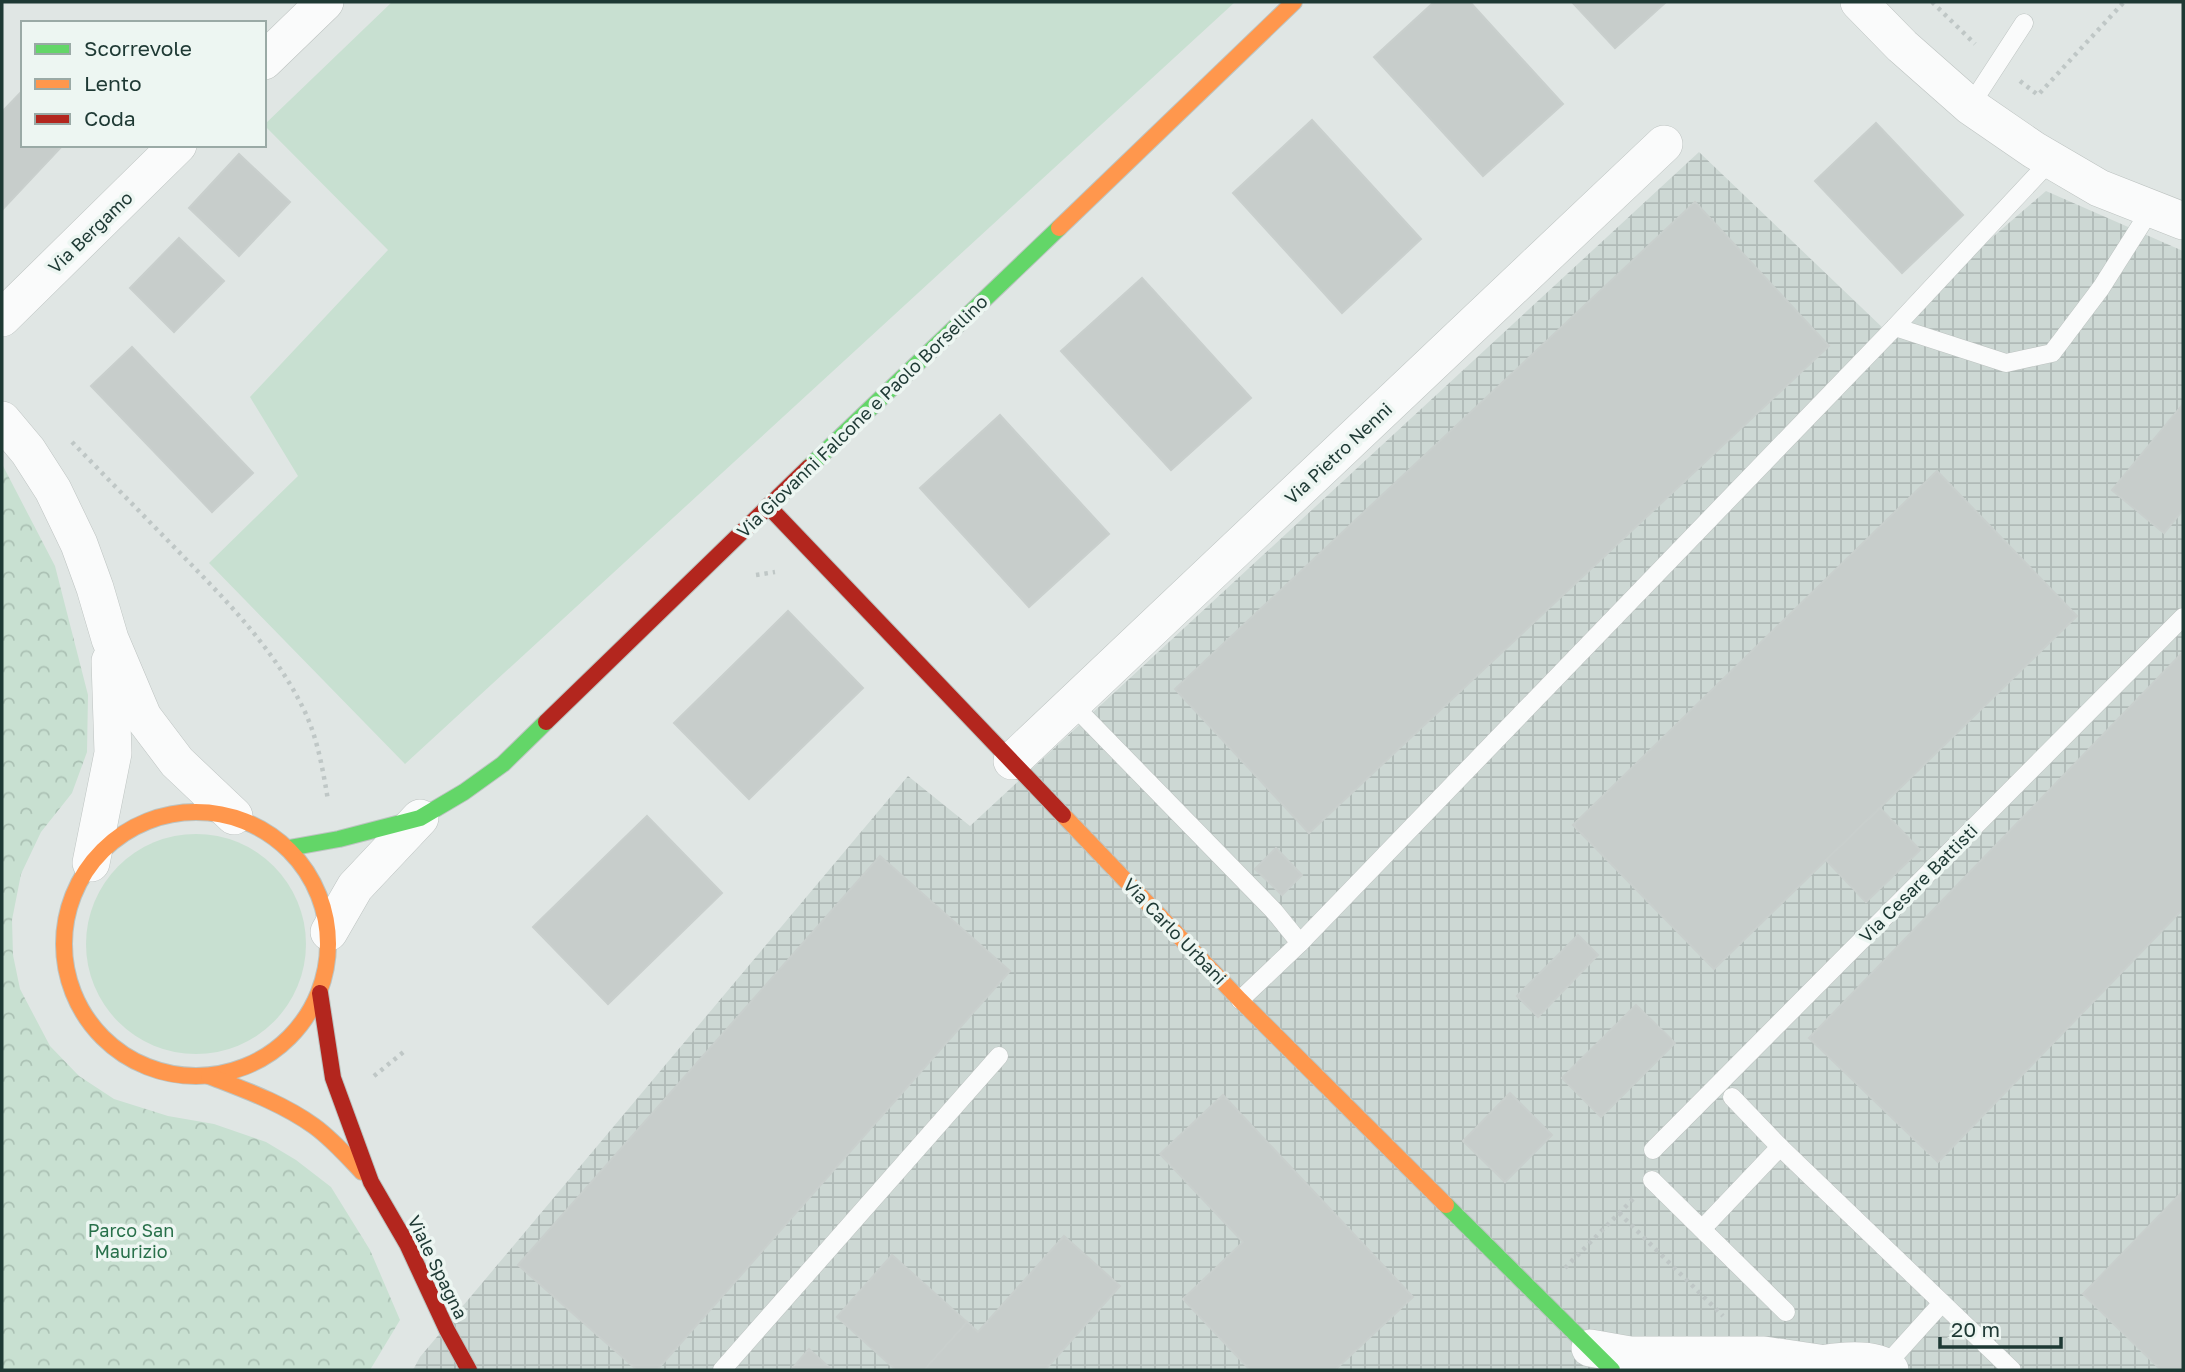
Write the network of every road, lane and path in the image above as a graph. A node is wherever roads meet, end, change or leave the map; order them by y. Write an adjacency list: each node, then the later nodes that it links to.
1 (325, 2): 5 (street)
2 (1294, 2): 15 (street, Via Giovanni Falcone e Paolo Borsellino)
3 (1859, 2): 6 (street)
4 (2024, 23): 6 (lane)
5 (266, 59)
6 (1970, 106): 9 (street)
7 (1664, 144): 18 (street, Via Pietro Nenni)
8 (176, 147): 11 (street, Via Bergamo)
9 (2051, 160): 10 (street); 12 (lane)
10 (2167, 215): 12 (lane)
11 (2, 318)
12 (1895, 327): 26 (lane)
13 (2, 420): 17 (street)
14 (64, 434): 20 (path)
15 (768, 506): 19 (street, Via Carlo Urbani); 22 (street, Via Giovanni Falcone e Paolo Borsellino)
16 (2183, 617): 35 (lane, Via Cesare Battisti)
17 (110, 639): 21 (street); 24 (street)
18 (1072, 704): 19 (street, Via Pietro Nenni); 26 (lane)
19 (1012, 761): 28 (street, Via Carlo Urbani)
20 (329, 809)
21 (234, 817): 23 (street); 24 (street)
22 (420, 818): 23 (street, Via Giovanni Falcone e Paolo Borsellino); 25 (street, Via Giovanni Falcone e Paolo Borsellino)
23 (289, 848): 25 (street)
24 (91, 863): 31 (street)
25 (329, 932): 27 (street)
26 (1300, 943): 28 (lane)
27 (320, 993): 31 (street); 37 (street, Viale Spagna)
28 (1240, 1000): 43 (street, Via Carlo Urbani)
29 (406, 1050): 32 (path)
30 (999, 1056): 47 (lane)
31 (209, 1076): 37 (street, Viale Spagna)
32 (369, 1081)
33 (1732, 1097): 34 (lane)
34 (1780, 1146): 39 (lane); 40 (lane)
35 (1653, 1150)
36 (1651, 1180): 39 (lane)
37 (371, 1182): 46 (street, Viale Spagna)
38 (1619, 1213): 42 (path)
39 (1702, 1229): 41 (lane)
40 (1942, 1303): 45 (lane); 48 (lane)
41 (1786, 1312)
42 (1764, 1355): 43 (street, Via Carlo Urbani); 44 (street, Via Carlo Urbani)
43 (1601, 1359)
44 (1810, 1367): 45 (street, Via Carlo Urbani)
45 (1887, 1368)
46 (469, 1370)
47 (722, 1370)
48 (2012, 1370)

